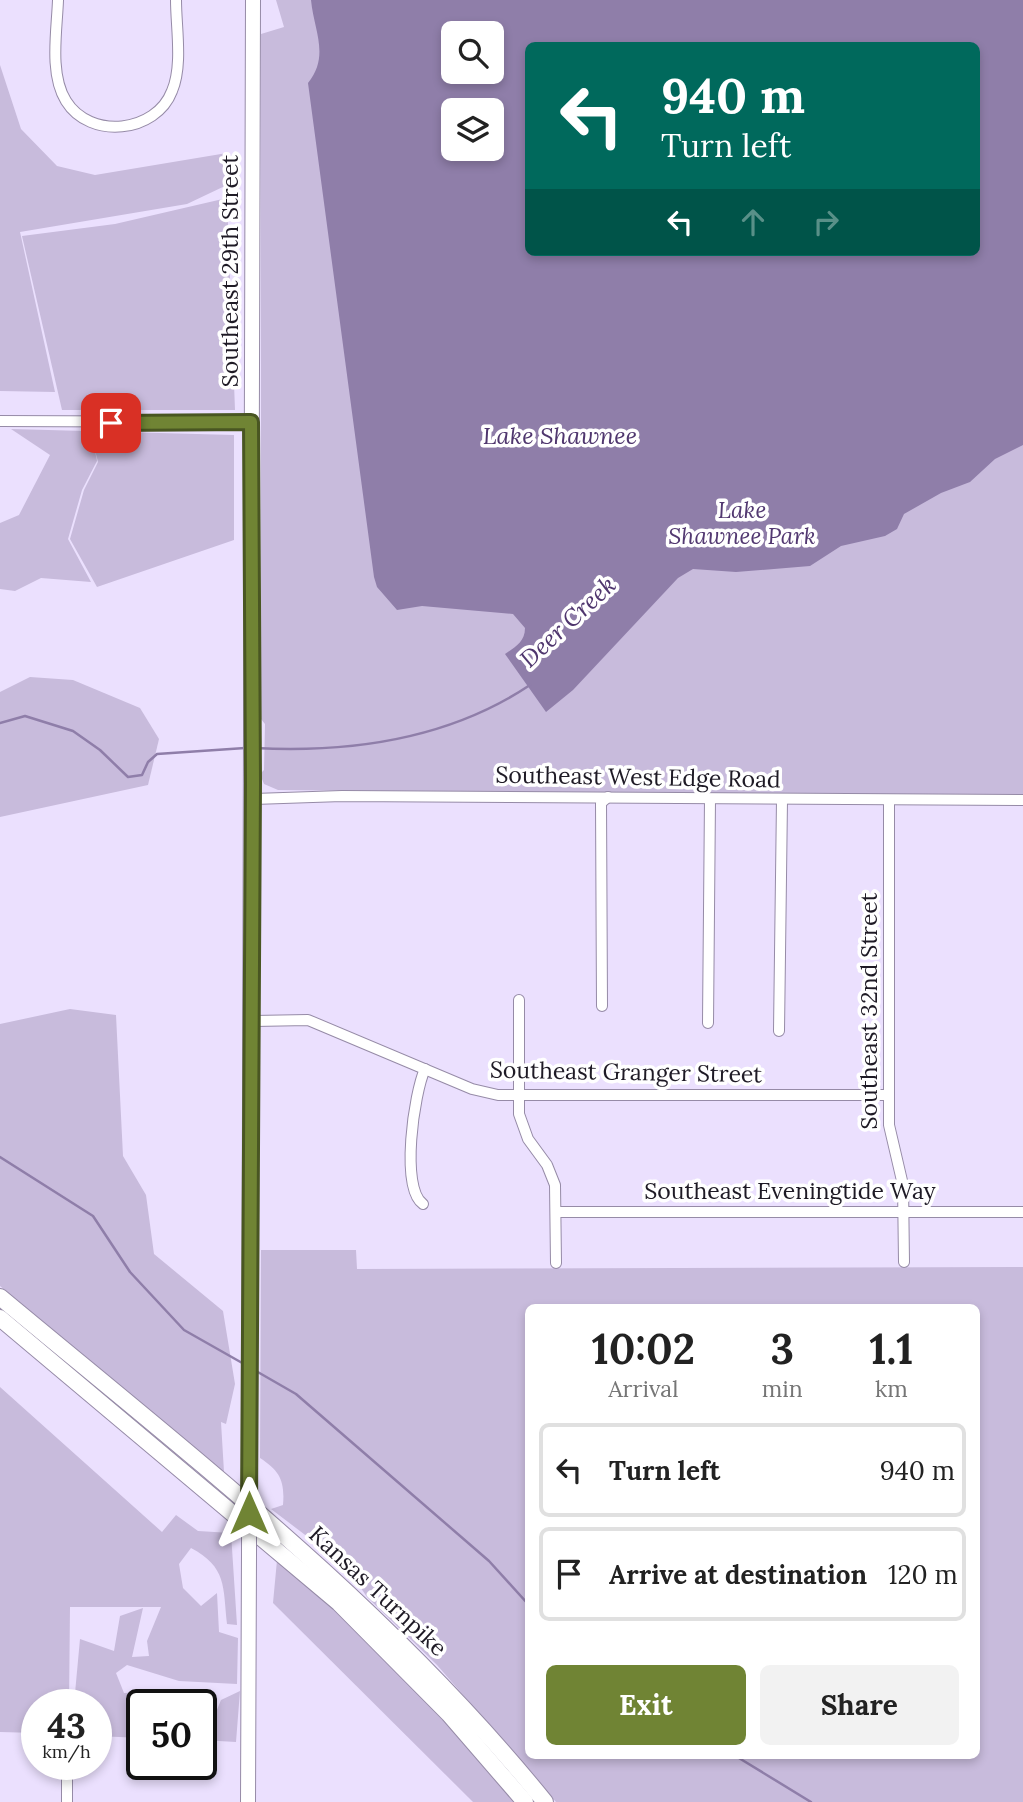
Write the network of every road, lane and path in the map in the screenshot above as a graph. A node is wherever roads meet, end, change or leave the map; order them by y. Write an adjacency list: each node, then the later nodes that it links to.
1 (58, 0): 2 (street)
2 (176, 0)
3 (253, 0): 5 (main road, Southeast 29th Street)
4 (0, 421): 5 (street)
5 (251, 422): 7 (main road, Southeast 29th Street)
6 (608, 797): 7 (street, Southeast West Edge Road); 8 (street, Southeast West Edge Road); 13 (street)
7 (252, 799): 14 (main road, Southeast 29th Street)
8 (710, 799): 9 (street, Southeast West Edge Road); 15 (street)
9 (782, 800): 10 (street, Southeast West Edge Road); 16 (street)
10 (889, 800): 11 (street, Southeast West Edge Road); 18 (street, Southeast 32nd Street)
11 (1023, 800)
12 (519, 1000): 19 (street)
13 (602, 1006)
14 (250, 1021): 17 (street, Southeast Granger Street); 30 (main road, Southeast 29th Street, bridge)
15 (708, 1023)
16 (779, 1031)
17 (425, 1069): 19 (street, Southeast Granger Street); 20 (street)
18 (889, 1095): 19 (street, Southeast Granger Street); 22 (street, Southeast 32nd Street)
19 (519, 1096): 21 (street)
20 (423, 1205)
21 (556, 1212): 22 (street, Southeast Eveningtide Way); 25 (street)
22 (904, 1212): 23 (street, Southeast Eveningtide Way); 24 (street, Southeast 32nd Street)
23 (1023, 1212)
24 (904, 1262)
25 (556, 1263)
26 (0, 1297): 32 (highway, Kansas Turnpike)
27 (0, 1318): 31 (highway, Kansas Turnpike)
28 (67, 1780): 29 (street)
29 (67, 1802)
30 (248, 1802)
31 (525, 1802)
32 (545, 1802)

